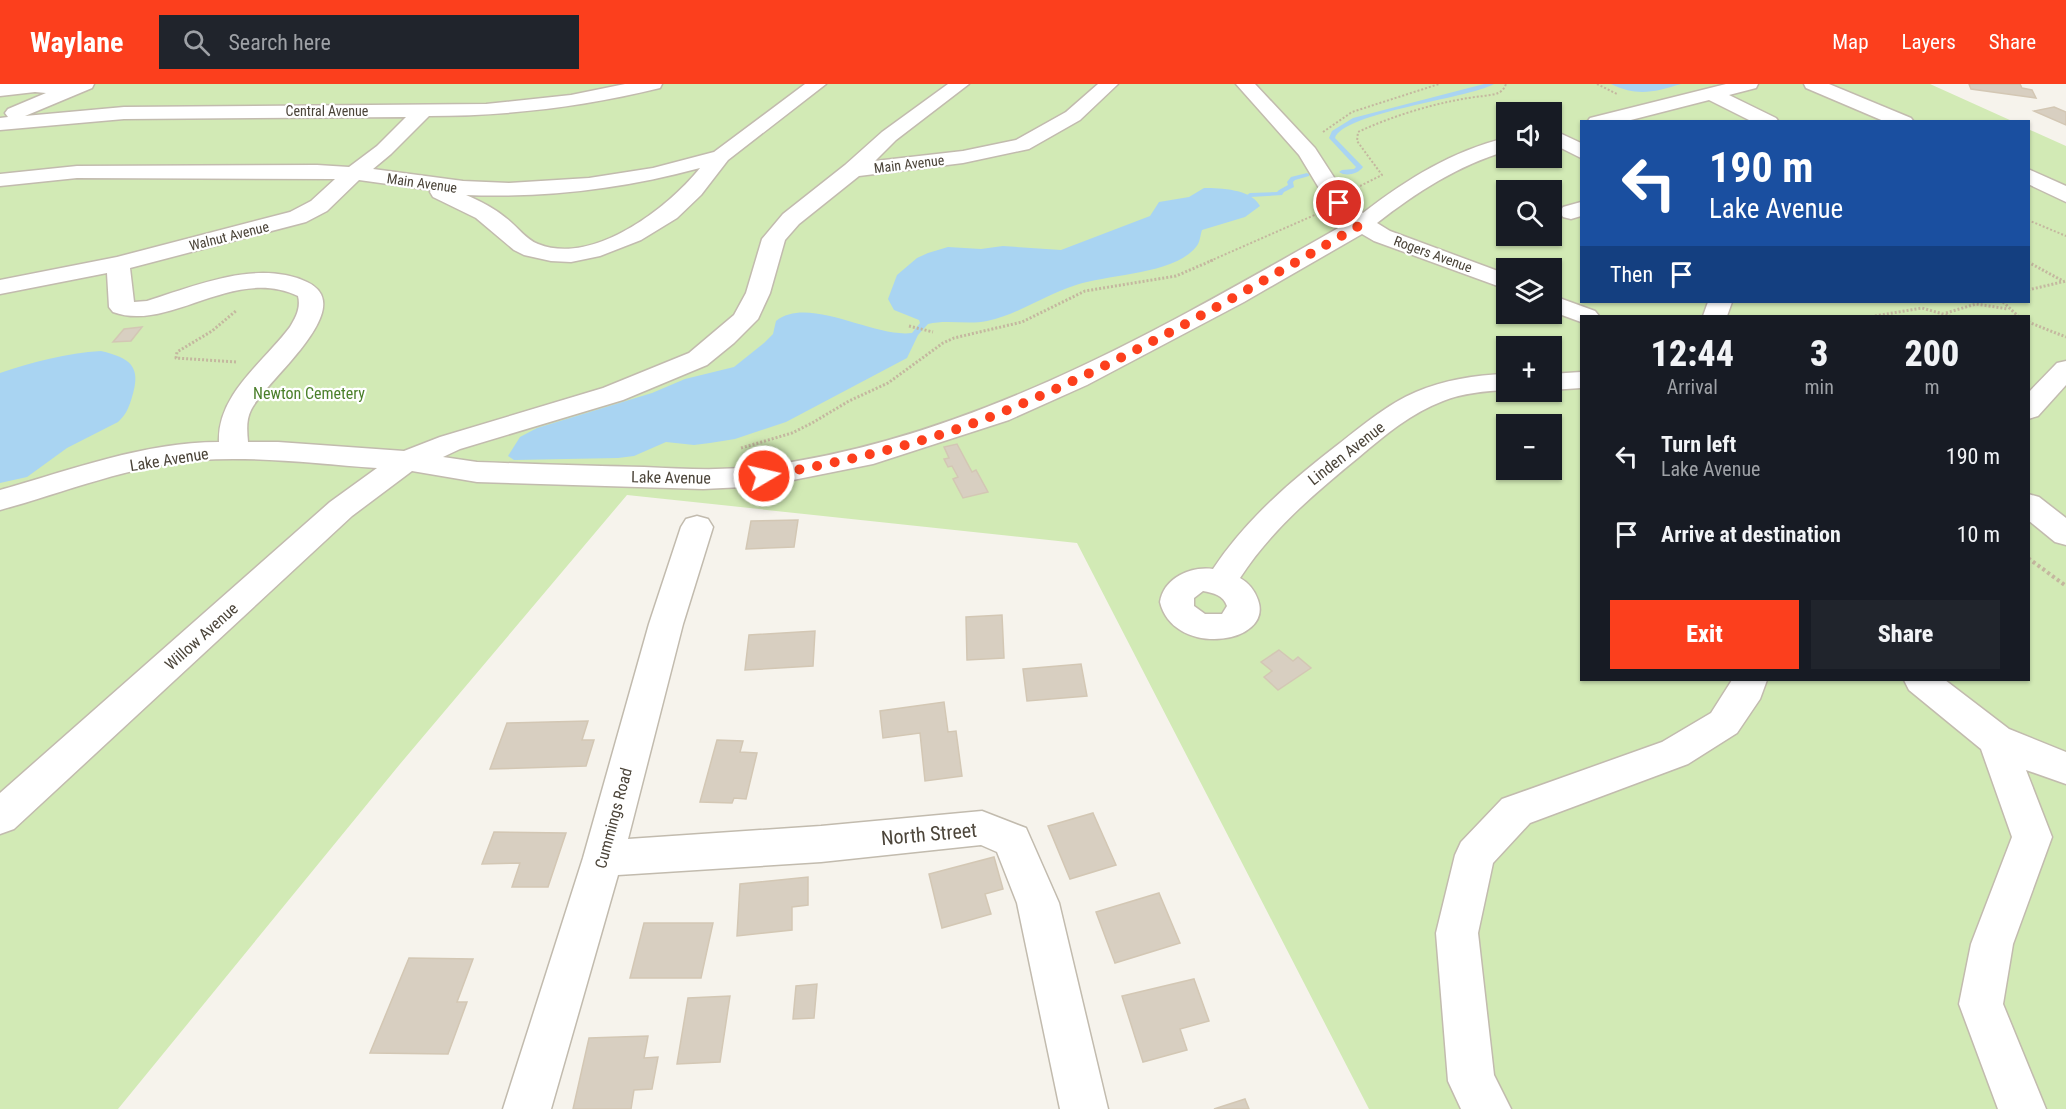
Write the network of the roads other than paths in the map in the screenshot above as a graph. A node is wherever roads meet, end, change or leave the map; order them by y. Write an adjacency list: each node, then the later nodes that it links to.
1 (653, 84): 11 (street, Central Avenue)
2 (817, 84): 21 (street, Main Avenue)
3 (960, 84): 22 (street)
4 (1109, 84): 22 (street, Main Avenue)
5 (1245, 84): 28 (street)
6 (1749, 84): 10 (street)
7 (1813, 84): 14 (street)
8 (76, 87): 9 (street); 15 (street)
9 (0, 90)
10 (1711, 93): 12 (street); 13 (street)
11 (422, 112): 15 (street, Central Avenue); 23 (street, Walnut Avenue)
12 (1605, 120)
13 (1765, 120)
14 (1899, 120)
15 (0, 123)
16 (1571, 128): 17 (street)
17 (1562, 131)
18 (1562, 141): 20 (street)
19 (1496, 147): 28 (street, Lake Avenue)
20 (1580, 151)
21 (721, 156): 26 (street, Main Avenue); 26 (street)
22 (853, 170): 40 (street, Main Avenue)
23 (353, 174): 25 (street, Main Avenue); 26 (street, Main Avenue); 29 (street, Walnut Avenue)
24 (2030, 176): 27 (street)
25 (0, 180)
26 (424, 185)
27 (2066, 195)
28 (1362, 224): 30 (street, Rogers Avenue); 40 (street, Lake Avenue)
29 (118, 264): 31 (street, Walnut Avenue); 39 (street)
30 (1496, 278)
31 (0, 287)
32 (1562, 306): 33 (street)
33 (1584, 315)
34 (2066, 369): 38 (street)
35 (1580, 380): 36 (street)
36 (1562, 381)
37 (1496, 383): 45 (street, Linden Avenue)
38 (2030, 408)
39 (234, 451): 40 (street, Lake Avenue); 41 (street, Lake Avenue)
40 (407, 461): 50 (street, Willow Avenue)
41 (0, 500)
42 (2030, 506): 44 (street)
43 (698, 527): 51 (street, Cummings Road)
44 (2066, 534)
45 (1222, 581)
46 (1749, 681): 54 (street)
47 (1922, 681): 48 (street)
48 (1996, 740): 49 (street); 55 (street)
49 (2066, 768)
50 (0, 817)
51 (603, 858): 52 (street, Cummings Road); 53 (street, North Street)
52 (527, 1109)
53 (1084, 1109)
54 (1487, 1109)
55 (2022, 1109)

